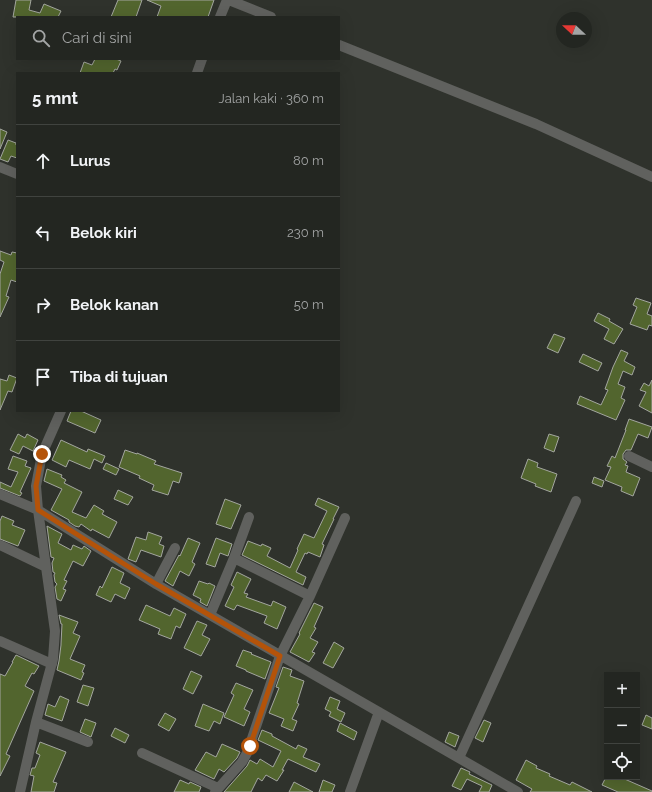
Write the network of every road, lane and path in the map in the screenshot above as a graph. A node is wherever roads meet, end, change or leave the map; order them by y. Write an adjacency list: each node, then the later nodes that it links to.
1 (228, 0): 2 (street); 3 (street)
2 (220, 16)
3 (268, 16)
4 (340, 45): 9 (street)
5 (202, 60): 6 (street)
6 (197, 72)
7 (0, 166): 8 (street)
8 (16, 174)
9 (652, 177)
10 (61, 412): 15 (street)
11 (629, 456): 12 (street)
12 (652, 467)
13 (0, 494): 15 (street)
14 (576, 501): 32 (street)
15 (38, 510): 21 (street); 22 (street)
16 (249, 518): 20 (street)
17 (345, 518): 23 (street)
18 (0, 545): 21 (street)
19 (175, 548): 22 (street)
20 (234, 558): 23 (street); 24 (street)
21 (46, 567): 27 (street)
22 (156, 584): 24 (street)
23 (310, 596): 26 (street)
24 (210, 615): 26 (street)
25 (0, 641): 27 (street)
26 (280, 656): 28 (street); 33 (street)
27 (52, 664): 29 (street)
28 (379, 712): 32 (street); 35 (street)
29 (36, 722): 30 (street); 34 (street)
30 (88, 742)
31 (142, 753): 33 (street)
32 (459, 758): 36 (street)
33 (217, 790)
34 (20, 792)
35 (350, 792)
36 (518, 792)

